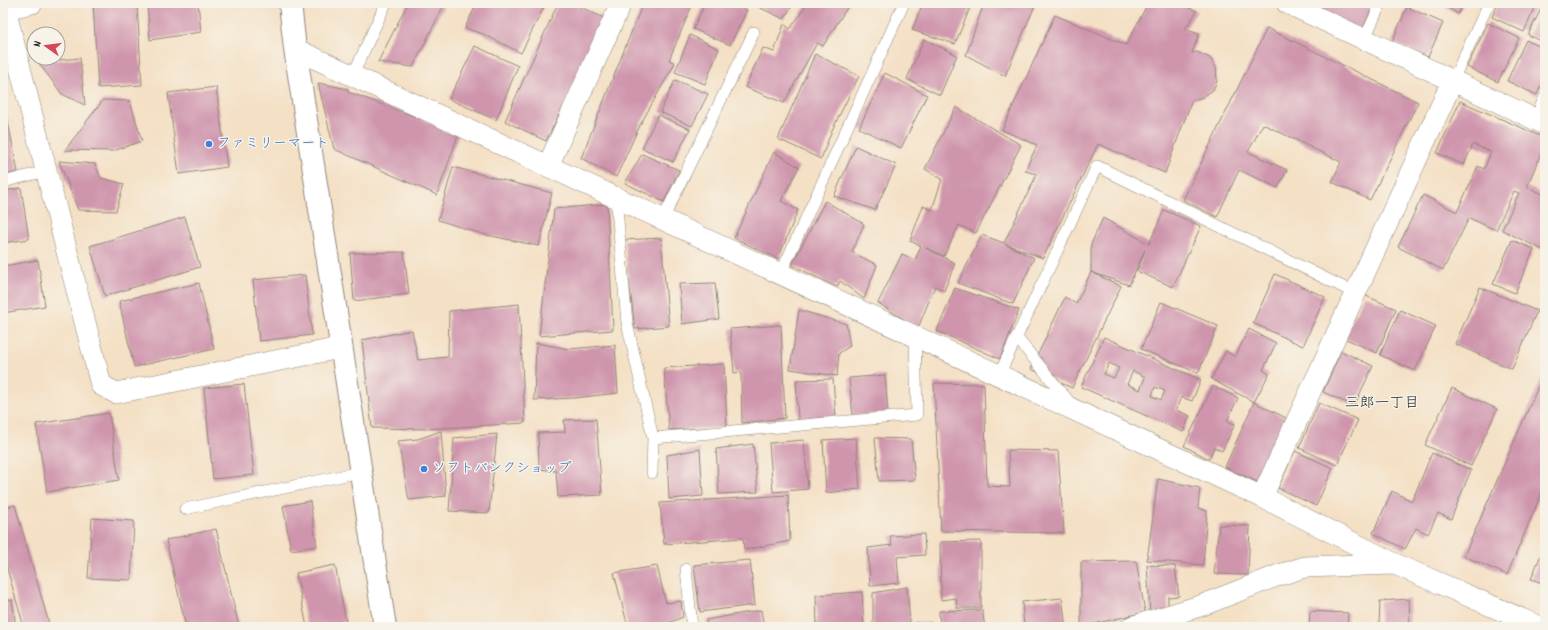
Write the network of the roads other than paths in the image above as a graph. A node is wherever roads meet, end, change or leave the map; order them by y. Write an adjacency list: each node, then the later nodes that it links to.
1 (32, 3): 11 (street)
2 (290, 3): 12 (street)
3 (386, 3): 13 (lane)
4 (621, 3): 17 (street)
5 (904, 3): 22 (lane)
6 (1287, 3): 10 (street)
7 (1381, 3): 10 (lane)
8 (1489, 3): 14 (lane)
9 (754, 32): 21 (lane)
10 (1364, 40): 14 (street)
11 (8, 41): 18 (street)
12 (295, 49): 13 (street); 26 (street)
13 (353, 75): 17 (street)
14 (1452, 82): 16 (street); 23 (street)
15 (1545, 97): 16 (lane)
16 (1540, 122)
17 (548, 166): 20 (street)
18 (46, 172): 19 (lane); 26 (street)
19 (3, 182)
20 (616, 197): 21 (street); 29 (lane)
21 (663, 219): 22 (street)
22 (781, 273): 24 (street)
23 (1355, 293): 25 (lane); 32 (street)
24 (916, 336): 27 (street); 29 (lane)
25 (1017, 338): 27 (lane); 28 (lane)
26 (340, 348): 30 (street)
27 (999, 375): 28 (street)
28 (1077, 411): 32 (street)
29 (653, 438): 31 (lane)
30 (360, 472): 33 (lane); 36 (street)
31 (652, 473)
32 (1262, 497): 34 (street)
33 (185, 509)
34 (1395, 564): 40 (street); 41 (street)
35 (686, 569): 37 (lane)
36 (385, 627)
37 (692, 627)
38 (918, 627): 39 (lane)
39 (928, 627)
40 (1131, 627)
41 (1540, 627)

